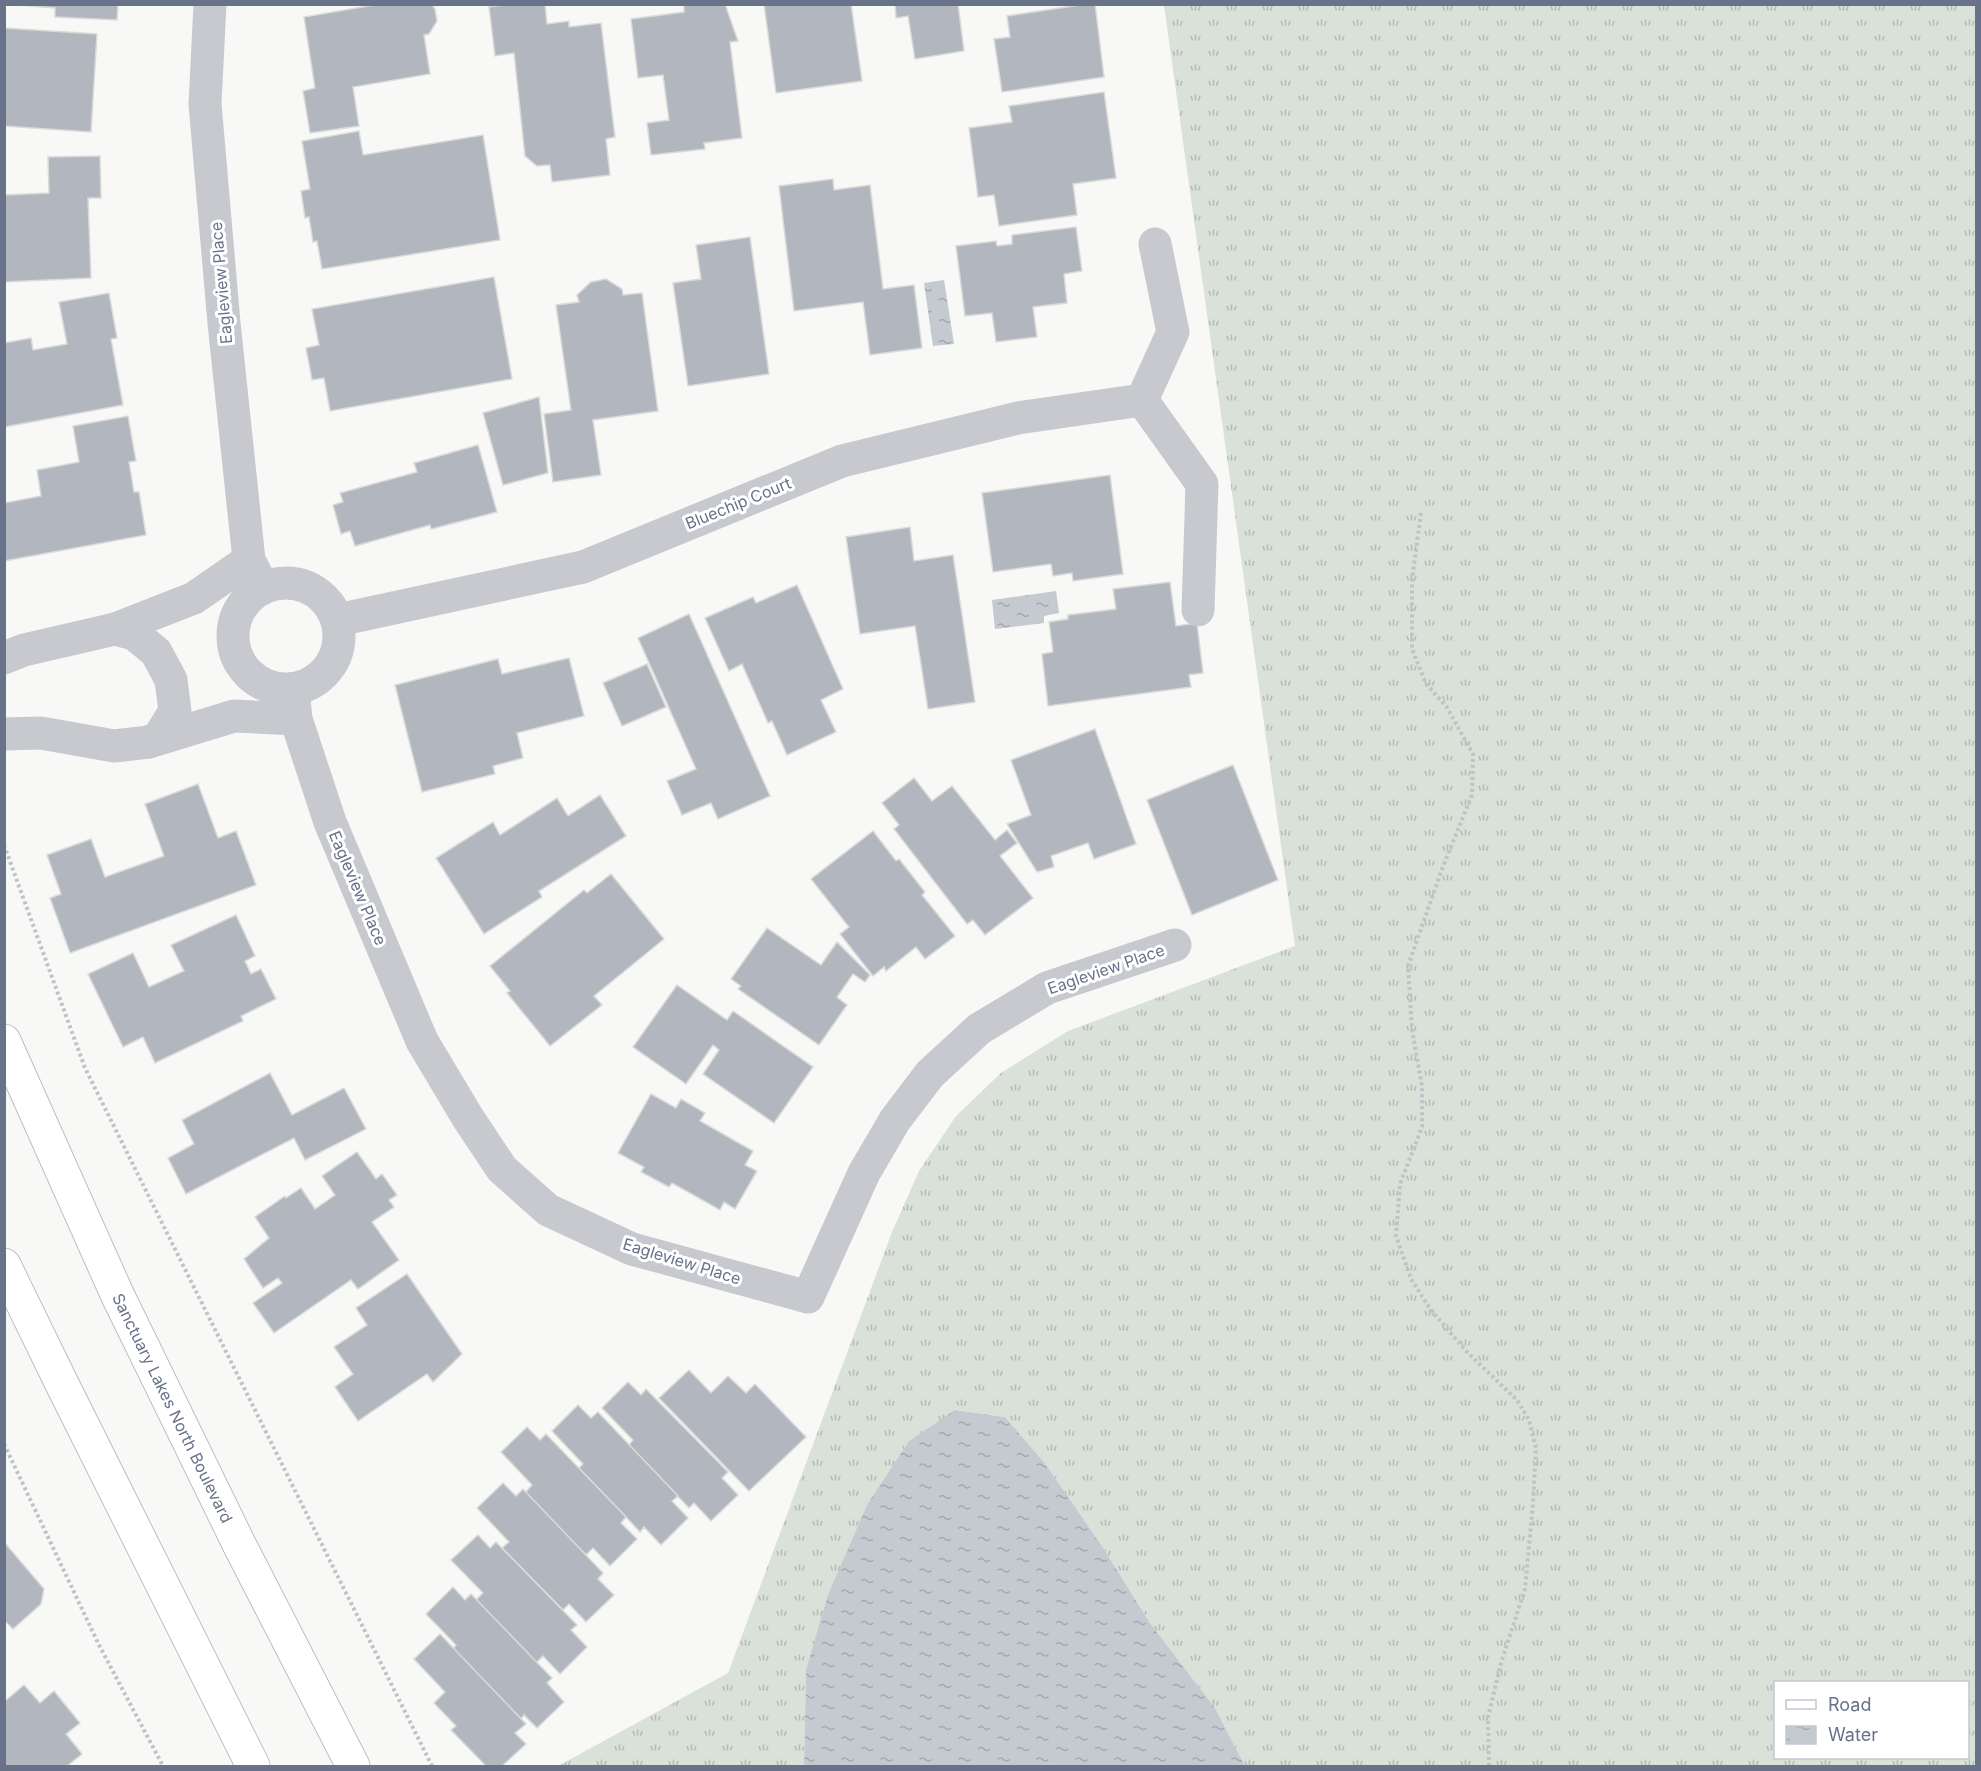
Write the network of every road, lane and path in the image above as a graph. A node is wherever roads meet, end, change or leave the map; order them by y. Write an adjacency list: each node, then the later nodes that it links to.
1 (210, 4): 5 (street, Eagleview Place)
2 (1155, 244): 3 (street)
3 (1142, 400): 6 (street); 7 (street, Bluechip Court)
4 (1421, 513): 22 (path)
5 (256, 574): 7 (street); 8 (street); 10 (street)
6 (1198, 610)
7 (338, 620): 10 (street)
8 (115, 629): 9 (street); 12 (street)
9 (4, 657)
10 (295, 704): 12 (street); 14 (street, Eagleview Place)
11 (4, 734): 12 (street)
12 (149, 742)
13 (4, 845): 21 (path)
14 (1174, 945)
15 (4, 1041): 20 (street, Sanctuary Lakes North Boulevard)
16 (4, 1265): 19 (street)
17 (4, 1444): 18 (path)
18 (163, 1767)
19 (253, 1767)
20 (352, 1767)
21 (432, 1767)
22 (1489, 1767)

